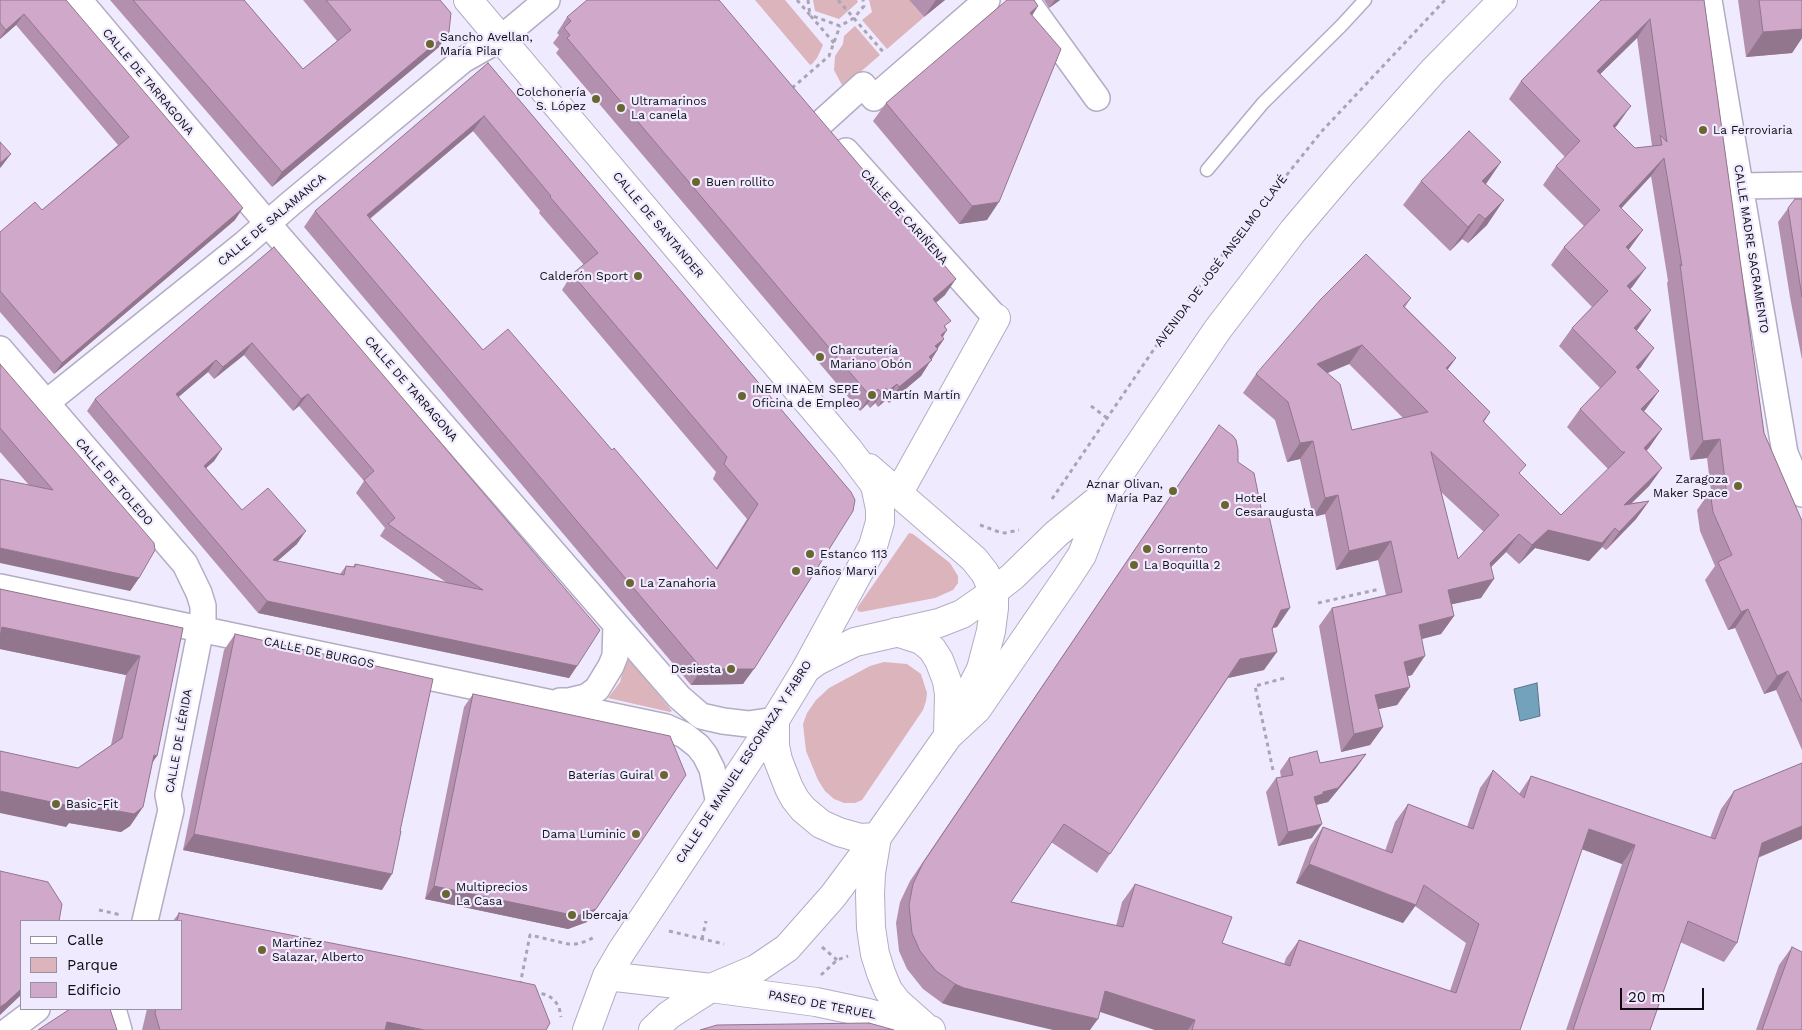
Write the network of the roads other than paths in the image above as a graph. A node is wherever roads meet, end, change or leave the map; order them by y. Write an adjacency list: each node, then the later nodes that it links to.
1 (79, 0): 18 (street, CALLE DE TARRAGONA)
2 (468, 0): 9 (main road, CALLE DE SANTANDER)
3 (547, 0): 9 (street, CALLE DE SALAMANCA)
4 (987, 0): 10 (street)
5 (1026, 0): 13 (street)
6 (1364, 0): 15 (lane)
7 (1503, 0): 23 (main road)
8 (1710, 0): 17 (street, CALLE MADRE SACRAMENTO)
9 (500, 39): 18 (street, CALLE DE SALAMANCA); 22 (main road, CALLE DE SANTANDER)
10 (919, 59): 11 (street); 11 (street)
11 (863, 85): 14 (street)
12 (792, 88): 14 (street, CALLE DE CARIÑENA)
13 (1096, 98)
14 (821, 123): 19 (street, CALLE DE CARIÑENA)
15 (1206, 170)
16 (1802, 185): 17 (street)
17 (1740, 186): 24 (street, CALLE MADRE SACRAMENTO)
18 (268, 224): 21 (street, CALLE DE SALAMANCA); 27 (street, CALLE DE TARRAGONA)
19 (996, 318): 22 (main road)
20 (0, 349): 21 (street, CALLE DE TOLEDO)
21 (46, 403): 28 (street, CALLE DE TOLEDO)
22 (886, 489): 26 (main road, CALLE DE SANTANDER); 30 (main road, CALLE DE MANUEL ESCORIAZA Y FABRO)
23 (1105, 494): 26 (main road); 33 (main road)
24 (1802, 494)
25 (0, 586): 28 (street, CALLE DE BURGOS)
26 (994, 592): 29 (main road); 33 (main road, CALLE DE SANTANDER)
27 (616, 625): 31 (street, CALLE DE BURGOS); 32 (street, CALLE DE TARRAGONA)
28 (201, 628): 31 (street, CALLE DE BURGOS); 36 (street, CALLE DE LÉRIDA)
29 (896, 632): 30 (main road); 33 (main road)
30 (806, 669): 32 (main road, CALLE DE MANUEL ESCORIAZA Y FABRO)
31 (550, 701): 34 (street, CALLE DE BURGOS)
32 (775, 720): 34 (main road, CALLE DE MANUEL ESCORIAZA Y FABRO); 35 (main road)
33 (948, 736): 35 (main road)
34 (719, 804): 37 (main road, CALLE DE MANUEL ESCORIAZA Y FABRO)
35 (877, 837): 38 (main road); 43 (main road, PASEO DE TERUEL)
36 (134, 919)
37 (607, 976): 38 (main road, PASEO DE TERUEL); 41 (main road, CALLE DE MANUEL ESCORIAZA Y FABRO)
38 (711, 988): 42 (main road); 43 (main road, PASEO DE TERUEL)
39 (36, 1010): 40 (street)
40 (9, 1030)
41 (587, 1030)
42 (653, 1030)
43 (931, 1030)

